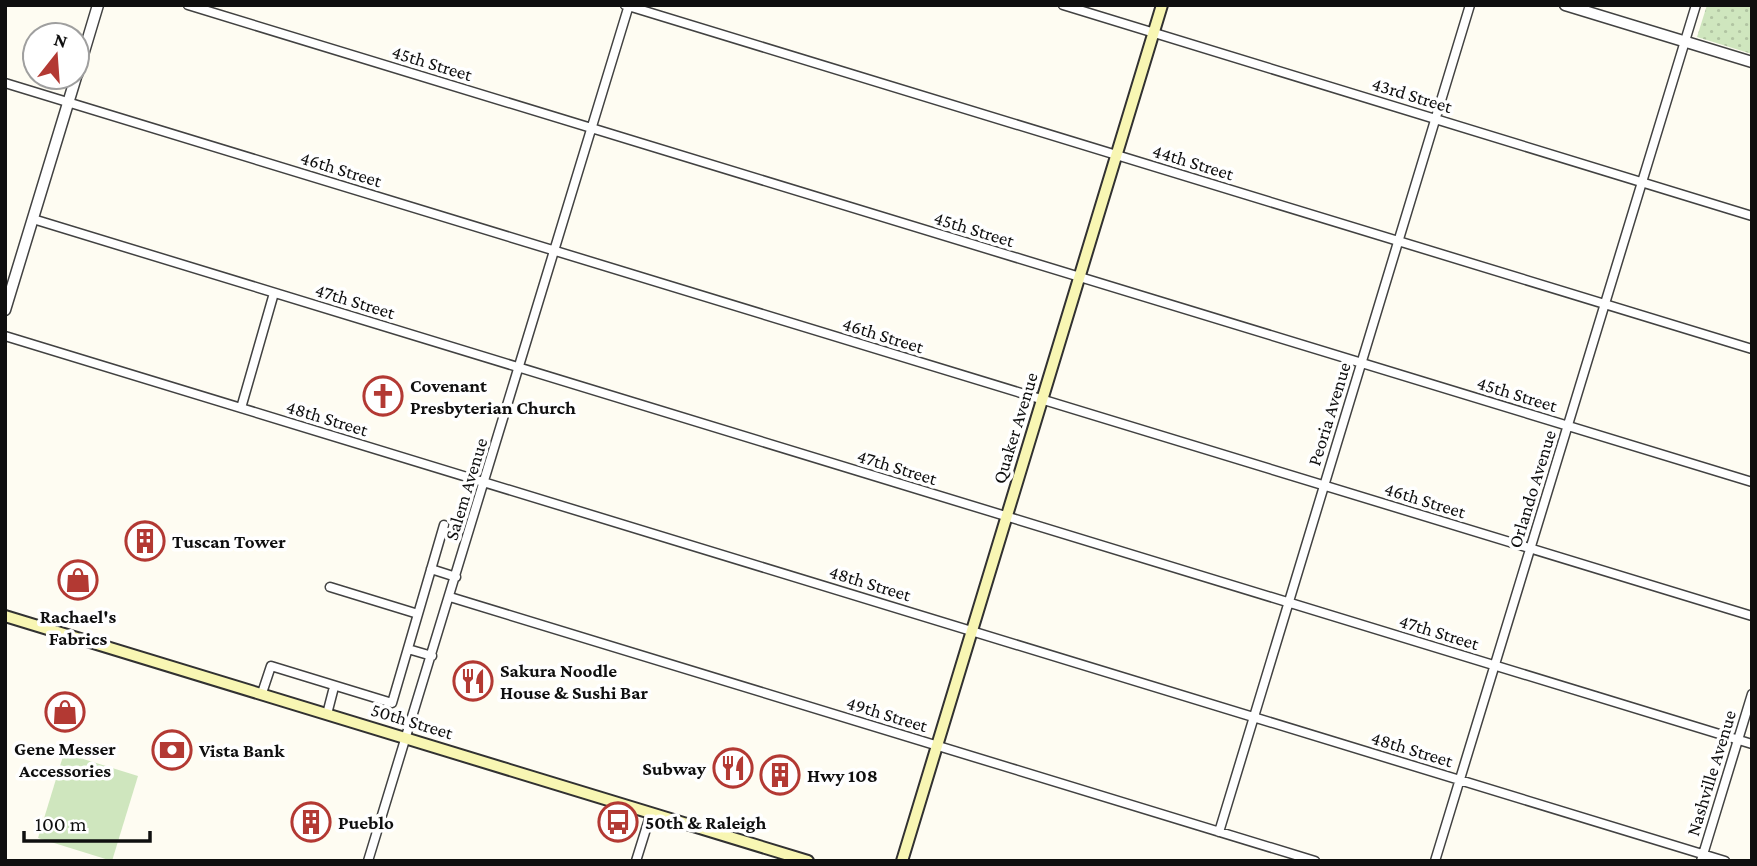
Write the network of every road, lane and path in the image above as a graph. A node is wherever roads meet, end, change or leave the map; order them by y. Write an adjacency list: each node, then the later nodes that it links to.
1 (98, 5): 9 (street)
2 (188, 5): 17 (street, 45th Street)
3 (1063, 5): 10 (street, 43rd Street)
4 (1162, 5): 10 (main road, Quaker Avenue)
5 (1470, 5): 16 (street, Peoria Avenue)
6 (1565, 5): 11 (street)
7 (1696, 5): 11 (street, Orlando Avenue)
8 (628, 6): 17 (street, Salem Avenue); 18 (street, 44th Street)
9 (91, 29)
10 (1153, 33): 16 (street, 43rd Street); 18 (main road, Quaker Avenue)
11 (1685, 42): 12 (street); 19 (street, Orlando Avenue)
12 (1752, 62)
13 (5, 83): 15 (street, 46th Street)
14 (72, 91): 15 (street)
15 (68, 103): 21 (street); 23 (street, 46th Street)
16 (1436, 119): 19 (street, 43rd Street); 22 (street, Peoria Avenue)
17 (592, 129): 23 (street, Salem Avenue); 24 (street, 45th Street)
18 (1116, 155): 22 (street, 44th Street); 24 (main road, Quaker Avenue)
19 (1642, 182): 20 (street, 43rd Street); 26 (street, Orlando Avenue)
20 (1752, 216)
21 (33, 219): 25 (street, 47th Street); 27 (street)
22 (1399, 241): 26 (street, 44th Street); 30 (street, Peoria Avenue)
23 (555, 251): 31 (street, Salem Avenue); 32 (street, 46th Street)
24 (1079, 278): 30 (street, 45th Street); 32 (main road, Quaker Avenue)
25 (274, 293): 31 (street, 47th Street); 33 (street)
26 (1605, 304): 29 (street, 44th Street); 34 (street, Orlando Avenue)
27 (5, 310)
28 (5, 336): 33 (street, 48th Street)
29 (1752, 349)
30 (1362, 363): 34 (street, 45th Street); 37 (street, Peoria Avenue)
31 (519, 368): 35 (street, Salem Avenue); 38 (street, 47th Street)
32 (1042, 400): 37 (street, 46th Street); 38 (main road, Quaker Avenue)
33 (241, 408): 35 (street, 48th Street)
34 (1567, 426): 36 (street, 45th Street); 40 (street, Orlando Avenue)
35 (485, 482): 42 (street, Salem Avenue); 49 (street, 48th Street)
36 (1752, 482)
37 (1323, 485): 40 (street, 46th Street); 45 (street, Peoria Avenue)
38 (1006, 517): 45 (street, 47th Street); 49 (main road, Quaker Avenue)
39 (444, 525): 41 (street)
40 (1530, 549): 48 (street, 46th Street); 52 (street, Orlando Avenue)
41 (431, 569): 42 (street); 46 (street)
42 (456, 577): 44 (street, Salem Avenue)
43 (330, 587): 46 (street)
44 (450, 597): 51 (street, Salem Avenue); 61 (street, 49th Street)
45 (1288, 603): 52 (street, 47th Street); 57 (street, Peoria Avenue)
46 (418, 614): 50 (street)
47 (5, 616): 54 (main road, 50th Street)
48 (1752, 616)
49 (971, 631): 57 (street, 48th Street); 61 (main road, Quaker Avenue)
50 (408, 649): 51 (street); 53 (street)
51 (432, 656): 58 (street, Salem Avenue)
52 (1495, 666): 59 (street, 47th Street); 62 (street, Orlando Avenue)
53 (334, 687): 54 (street); 56 (street)
54 (262, 693): 56 (main road, 50th Street)
55 (1752, 694): 59 (street, Nashville Avenue)
56 (327, 714): 58 (main road, 50th Street)
57 (1253, 717): 62 (street, 48th Street); 64 (street, Peoria Avenue)
58 (406, 738): 63 (main road, 50th Street); 66 (street, Salem Avenue)
59 (1738, 740): 60 (street, 47th Street); 65 (street, Nashville Avenue)
60 (1752, 744)
61 (937, 746): 64 (street, 49th Street); 69 (main road, Quaker Avenue)
62 (1460, 780): 65 (street, 48th Street); 71 (street, Orlando Avenue)
63 (650, 813): 67 (street); 68 (main road, 50th Street)
64 (1219, 831): 70 (street, 49th Street)
65 (1702, 857): 72 (street, 48th Street)
66 (368, 861)
67 (636, 861)
68 (808, 861)
69 (902, 861)
70 (1315, 861)
71 (1435, 861)
72 (1725, 861)

